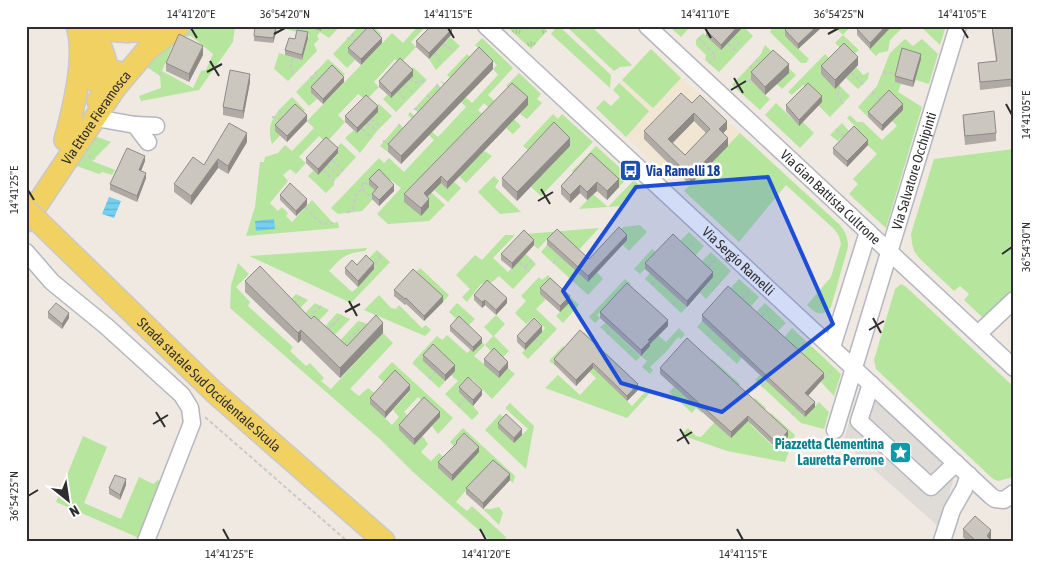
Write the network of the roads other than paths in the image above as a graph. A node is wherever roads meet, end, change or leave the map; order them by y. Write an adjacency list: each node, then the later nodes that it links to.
1 (98, 26): 5 (main road)
2 (486, 26): 20 (street, Via Sergio Ramelli)
3 (647, 26): 15 (street, Via Gian Battista Cultrone)
4 (958, 26): 17 (street, Via Salvatore Occhipinti)
5 (165, 29): 7 (main road, Via Ettore Fieramosca); 8 (main road, Via Ettore Fieramosca)
6 (83, 32): 7 (main road); 12 (main road)
7 (106, 79): 12 (main road, Via Ettore Fieramosca)
8 (96, 118): 9 (street); 12 (main road, Via Ettore Fieramosca)
9 (135, 126): 10 (street); 11 (street)
10 (156, 126)
11 (148, 142)
12 (66, 150): 13 (main road, Via Ettore Fieramosca); 14 (main road, Via Ettore Fieramosca)
13 (26, 204)
14 (31, 218): 29 (main road, Strada statale Sud Occidentale Sicula)
15 (868, 232): 17 (street, Via Gian Battista Cultrone); 20 (street)
16 (26, 252): 28 (street)
17 (890, 253): 19 (street, Via Gian Battista Cultrone); 22 (street, Via Salvatore Occhipinti)
18 (1014, 300): 19 (street)
19 (978, 334): 21 (street, Via Gian Battista Cultrone)
20 (832, 348): 22 (street, Via Sergio Ramelli)
21 (1014, 368)
22 (855, 369): 23 (street, Via Sergio Ramelli); 24 (street, Via Salvatore Occhipinti)
23 (871, 384): 25 (street, Via Sergio Ramelli); 25 (street)
24 (835, 430)
25 (956, 463): 26 (street, Via Sergio Ramelli)
26 (969, 475): 27 (street, Via Sergio Ramelli); 30 (street)
27 (1014, 493)
28 (146, 541)
29 (384, 541)
30 (942, 541)

